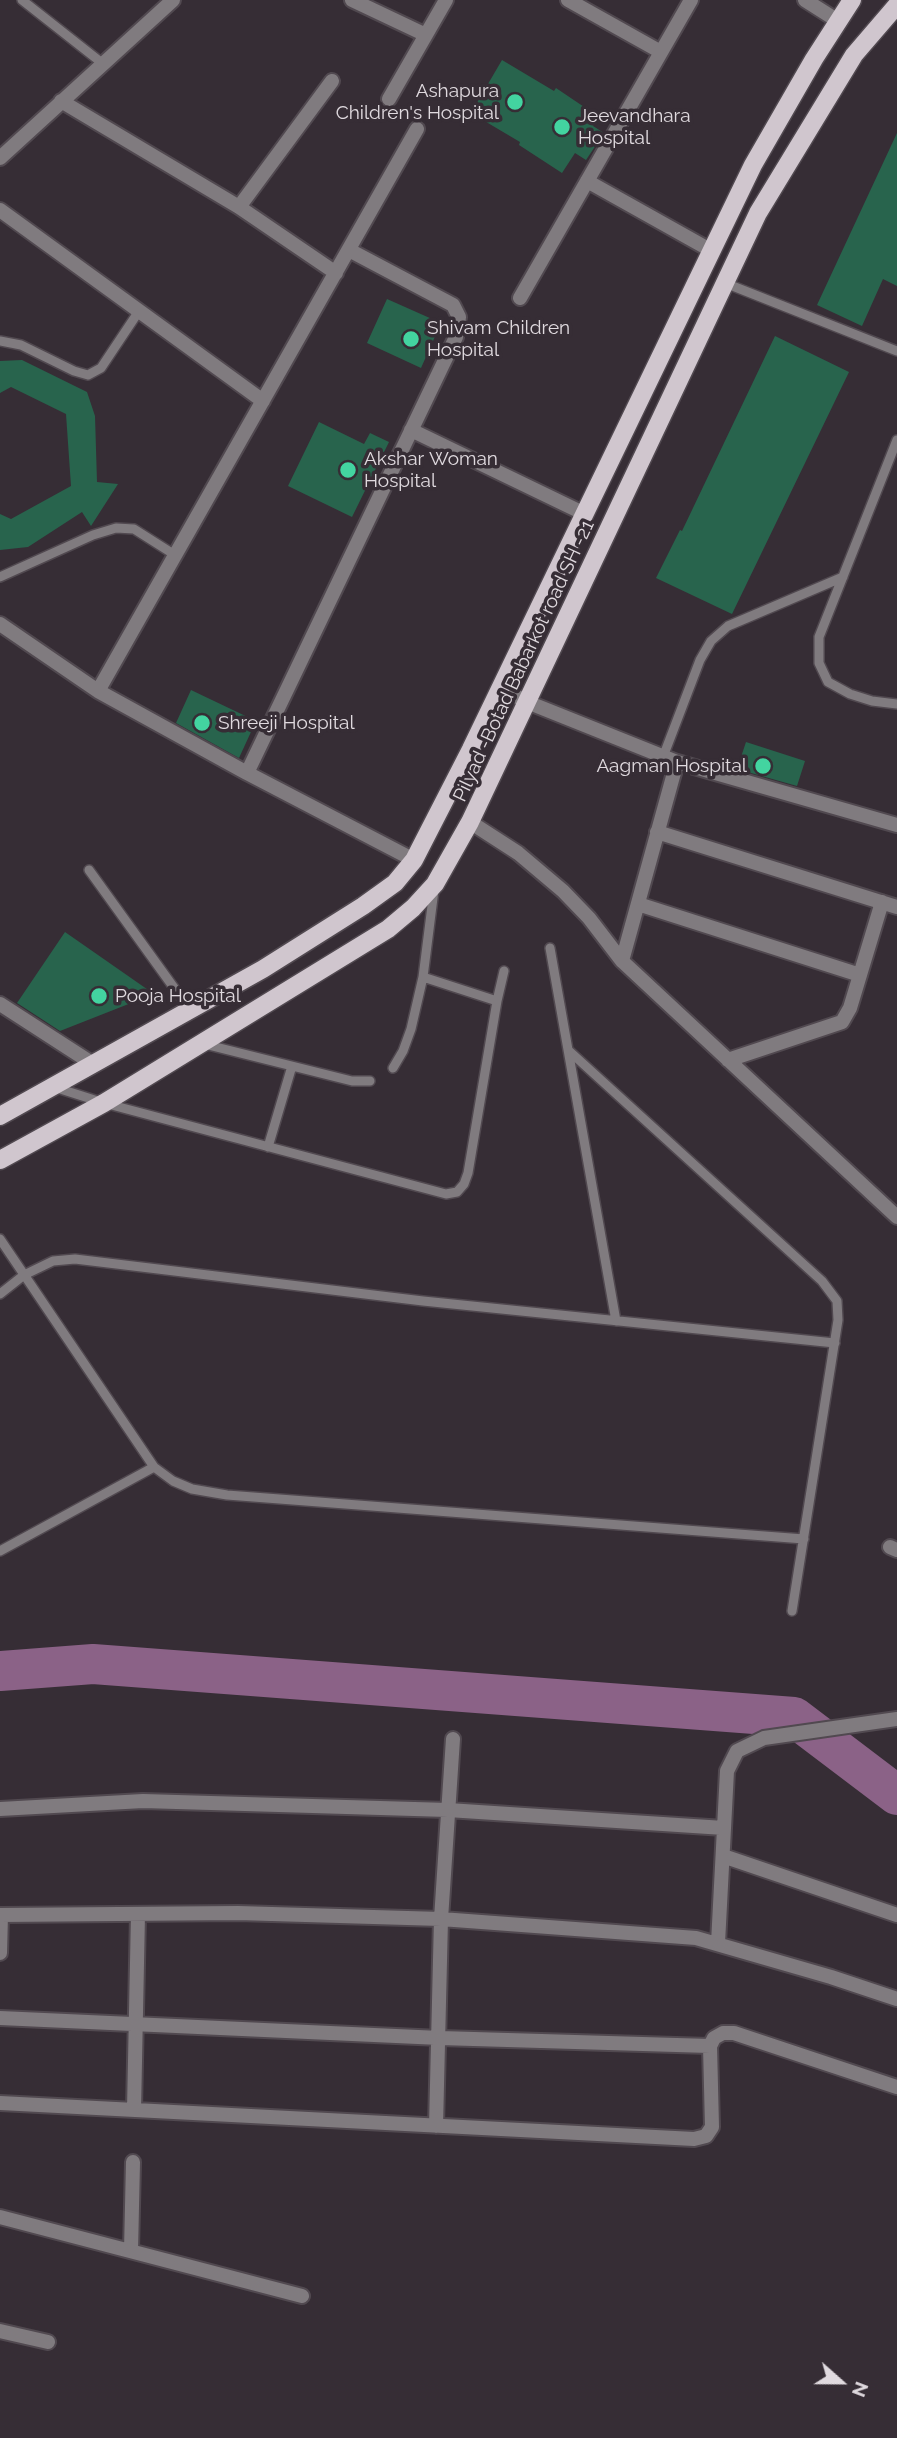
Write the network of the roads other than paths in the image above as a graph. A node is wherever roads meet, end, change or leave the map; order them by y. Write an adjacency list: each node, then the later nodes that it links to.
1 (22, 0): 13 (lane)
2 (173, 0): 13 (street)
3 (352, 0): 11 (street)
4 (446, 0): 11 (street)
5 (568, 0): 12 (street)
6 (691, 0): 12 (street)
7 (805, 0): 10 (street)
8 (852, 0): 10 (main road, Pilyad -Botad Babarkot road SH -21)
9 (897, 5): 25 (main road, Pilyad -Botad Babarkot road SH -21)
10 (838, 21): 23 (main road, Pilyad -Botad Babarkot road SH -21)
11 (426, 35): 15 (street)
12 (662, 52): 19 (street)
13 (102, 63): 16 (street)
14 (332, 80): 20 (street)
15 (389, 99)
16 (61, 101): 18 (street); 20 (street)
17 (417, 129): 22 (street)
18 (0, 158)
19 (587, 181): 23 (street); 26 (street)
20 (239, 207): 24 (street)
21 (0, 210): 27 (street)
22 (349, 250): 24 (street); 31 (street)
23 (712, 251): 33 (main road, Pilyad -Botad Babarkot road SH -21)
24 (336, 273): 30 (street)
25 (725, 283): 29 (lane); 40 (main road, Pilyad -Botad Babarkot road SH -21)
26 (520, 298)
27 (139, 311): 28 (lane); 30 (street)
28 (0, 341)
29 (897, 351)
30 (263, 401): 34 (street)
31 (411, 430): 33 (street); 43 (street)
32 (897, 440): 36 (lane)
33 (585, 514): 38 (main road, Pilyad -Botad Babarkot road SH -21)
34 (175, 555): 35 (lane); 39 (street)
35 (0, 577)
36 (843, 578): 41 (lane); 42 (lane)
37 (0, 624): 39 (street)
38 (500, 688): 40 (street); 47 (main road, Pilyad -Botad Babarkot road SH -21)
39 (98, 691): 43 (street)
40 (527, 702): 42 (street); 44 (main road, Pilyad -Botad Babarkot road SH -21)
41 (897, 704)
42 (670, 759): 45 (street); 46 (street)
43 (247, 773): 47 (street)
44 (470, 822): 49 (main road, Pilyad -Botad Babarkot road SH -21); 54 (street)
45 (897, 825)
46 (657, 832): 50 (street); 51 (street)
47 (414, 860): 60 (main road, Pilyad -Botad Babarkot road SH -21)
48 (89, 870): 60 (lane)
49 (435, 884): 57 (lane); 61 (main road, Pilyad -Botad Babarkot road SH -21)
50 (881, 902): 52 (street); 56 (street)
51 (638, 904): 54 (street); 56 (street)
52 (897, 907)
53 (550, 948): 62 (lane)
54 (622, 961): 63 (street)
55 (504, 971): 58 (lane)
56 (860, 975): 63 (street)
57 (422, 976): 58 (lane); 66 (lane)
58 (496, 1001): 71 (lane)
59 (0, 1004): 64 (street)
60 (190, 1010): 64 (main road, Pilyad -Botad Babarkot road SH -21)
61 (199, 1043): 65 (lane); 69 (main road, Pilyad -Botad Babarkot road SH -21)
62 (568, 1049): 77 (lane); 78 (lane)
63 (728, 1060): 73 (street)
64 (93, 1064): 68 (main road, Pilyad -Botad Babarkot road SH -21)
65 (292, 1066): 67 (lane); 71 (lane)
66 (393, 1068)
67 (370, 1082)
68 (53, 1087): 69 (lane); 70 (main road, Pilyad -Botad Babarkot road SH -21)
69 (104, 1103): 71 (lane); 72 (main road, Pilyad -Botad Babarkot road SH -21)
70 (0, 1116)
71 (268, 1147)
72 (0, 1160)
73 (897, 1217)
74 (0, 1239): 75 (lane)
75 (24, 1276): 76 (lane); 77 (lane); 79 (lane)
76 (0, 1294)
77 (616, 1321): 78 (lane)
78 (835, 1343): 80 (lane)
79 (153, 1467): 80 (lane); 81 (lane)
80 (804, 1539): 82 (lane)
81 (0, 1550)
82 (792, 1611)
83 (897, 1719): 87 (street)
84 (453, 1739): 86 (street)
85 (0, 1809): 86 (street)
86 (448, 1810): 87 (street); 92 (street)
87 (724, 1828): 88 (street)
88 (723, 1856): 91 (street); 93 (street)
89 (138, 1914): 90 (street); 92 (street); 97 (street)
90 (1, 1915): 94 (street)
91 (897, 1915)
92 (441, 1919): 93 (street); 98 (street)
93 (718, 1943): 95 (street)
94 (0, 1953)
95 (897, 1999)
96 (0, 2018): 97 (street)
97 (137, 2024): 98 (street); 102 (street)
98 (439, 2038): 99 (street); 103 (street)
99 (710, 2046): 100 (street); 103 (street)
100 (897, 2087)
101 (0, 2103): 102 (street)
102 (134, 2110): 103 (street)
103 (436, 2126)
104 (133, 2162): 106 (street)
105 (0, 2217): 106 (street)
106 (131, 2251): 107 (street)
107 (302, 2296)
108 (0, 2331): 109 (street)
109 (48, 2342)

